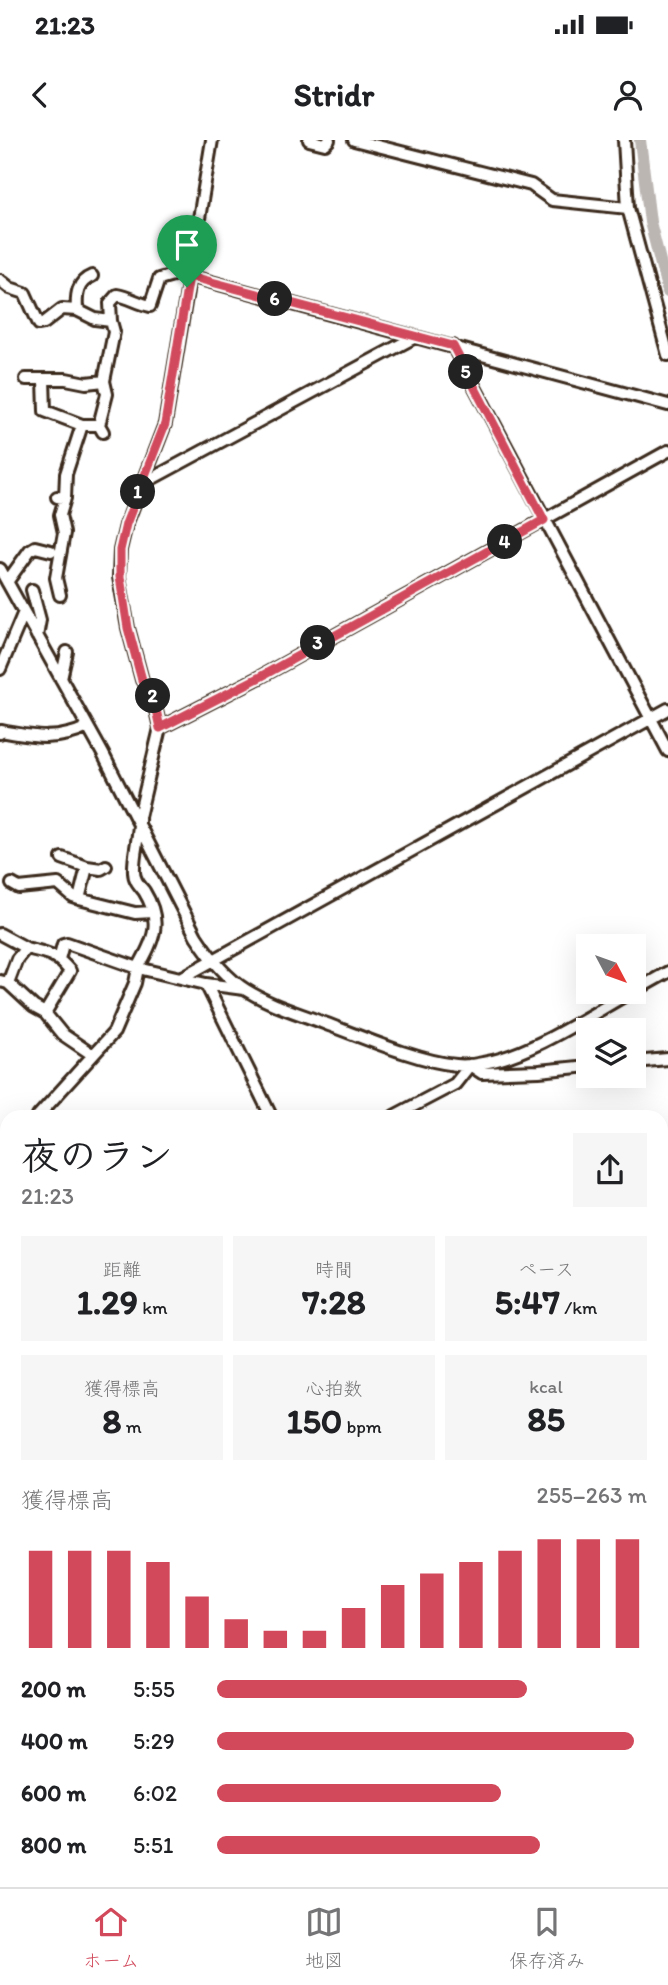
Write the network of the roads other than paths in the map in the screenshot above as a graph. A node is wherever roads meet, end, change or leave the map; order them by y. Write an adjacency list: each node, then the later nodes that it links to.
1 (212, 140): 7 (street)
2 (309, 140): 3 (street)
3 (329, 140)
4 (355, 140): 6 (street)
5 (624, 140): 6 (street)
6 (628, 208): 13 (street)
7 (189, 273): 11 (street); 12 (street); 40 (street)
8 (92, 276): 10 (street)
9 (0, 279): 10 (street)
10 (77, 310): 11 (street)
11 (111, 321): 19 (street)
12 (415, 337): 15 (street); 23 (street)
13 (663, 339): 14 (street); 16 (street)
14 (651, 343)
15 (453, 346): 20 (street); 24 (street)
16 (668, 355)
17 (26, 379): 18 (street)
18 (44, 379): 19 (street); 21 (street)
19 (104, 381): 21 (street)
20 (668, 405)
21 (82, 425): 25 (street)
22 (668, 451): 24 (street)
23 (153, 478)
24 (544, 520): 38 (street); 40 (street)
25 (64, 533): 26 (street); 31 (street)
26 (75, 539)
27 (51, 551): 29 (street)
28 (0, 569): 29 (street)
29 (7, 582): 32 (street)
30 (32, 590): 33 (street)
31 (60, 595)
32 (24, 612): 33 (street); 35 (street)
33 (37, 636): 36 (street)
34 (67, 652): 36 (street)
35 (0, 669)
36 (61, 679): 39 (street)
37 (668, 709): 38 (street)
38 (651, 718): 42 (street); 53 (street)
39 (88, 727): 41 (street); 43 (street)
40 (160, 728): 43 (street)
41 (0, 733)
42 (668, 751)
43 (140, 830): 49 (street); 53 (street)
44 (62, 858): 46 (street)
45 (106, 866): 46 (street)
46 (87, 867): 48 (street)
47 (12, 884): 48 (street)
48 (79, 899): 49 (street)
49 (153, 912): 54 (street)
50 (0, 934): 51 (street)
51 (26, 948): 52 (street); 57 (street)
52 (59, 959): 54 (street); 62 (street)
53 (211, 960): 56 (street); 60 (street)
54 (138, 968): 56 (street); 63 (street)
55 (668, 972): 59 (street)
56 (183, 977): 58 (street)
57 (4, 982): 62 (street)
58 (206, 984): 60 (street); 69 (street)
59 (646, 984)
60 (244, 989): 66 (street)
61 (610, 1004): 66 (street)
62 (45, 1013): 63 (street)
63 (93, 1055): 68 (street)
64 (668, 1059): 65 (street)
65 (646, 1061)
66 (470, 1065): 67 (street); 70 (street)
67 (576, 1067)
68 (43, 1110)
69 (268, 1110)
70 (405, 1110)

